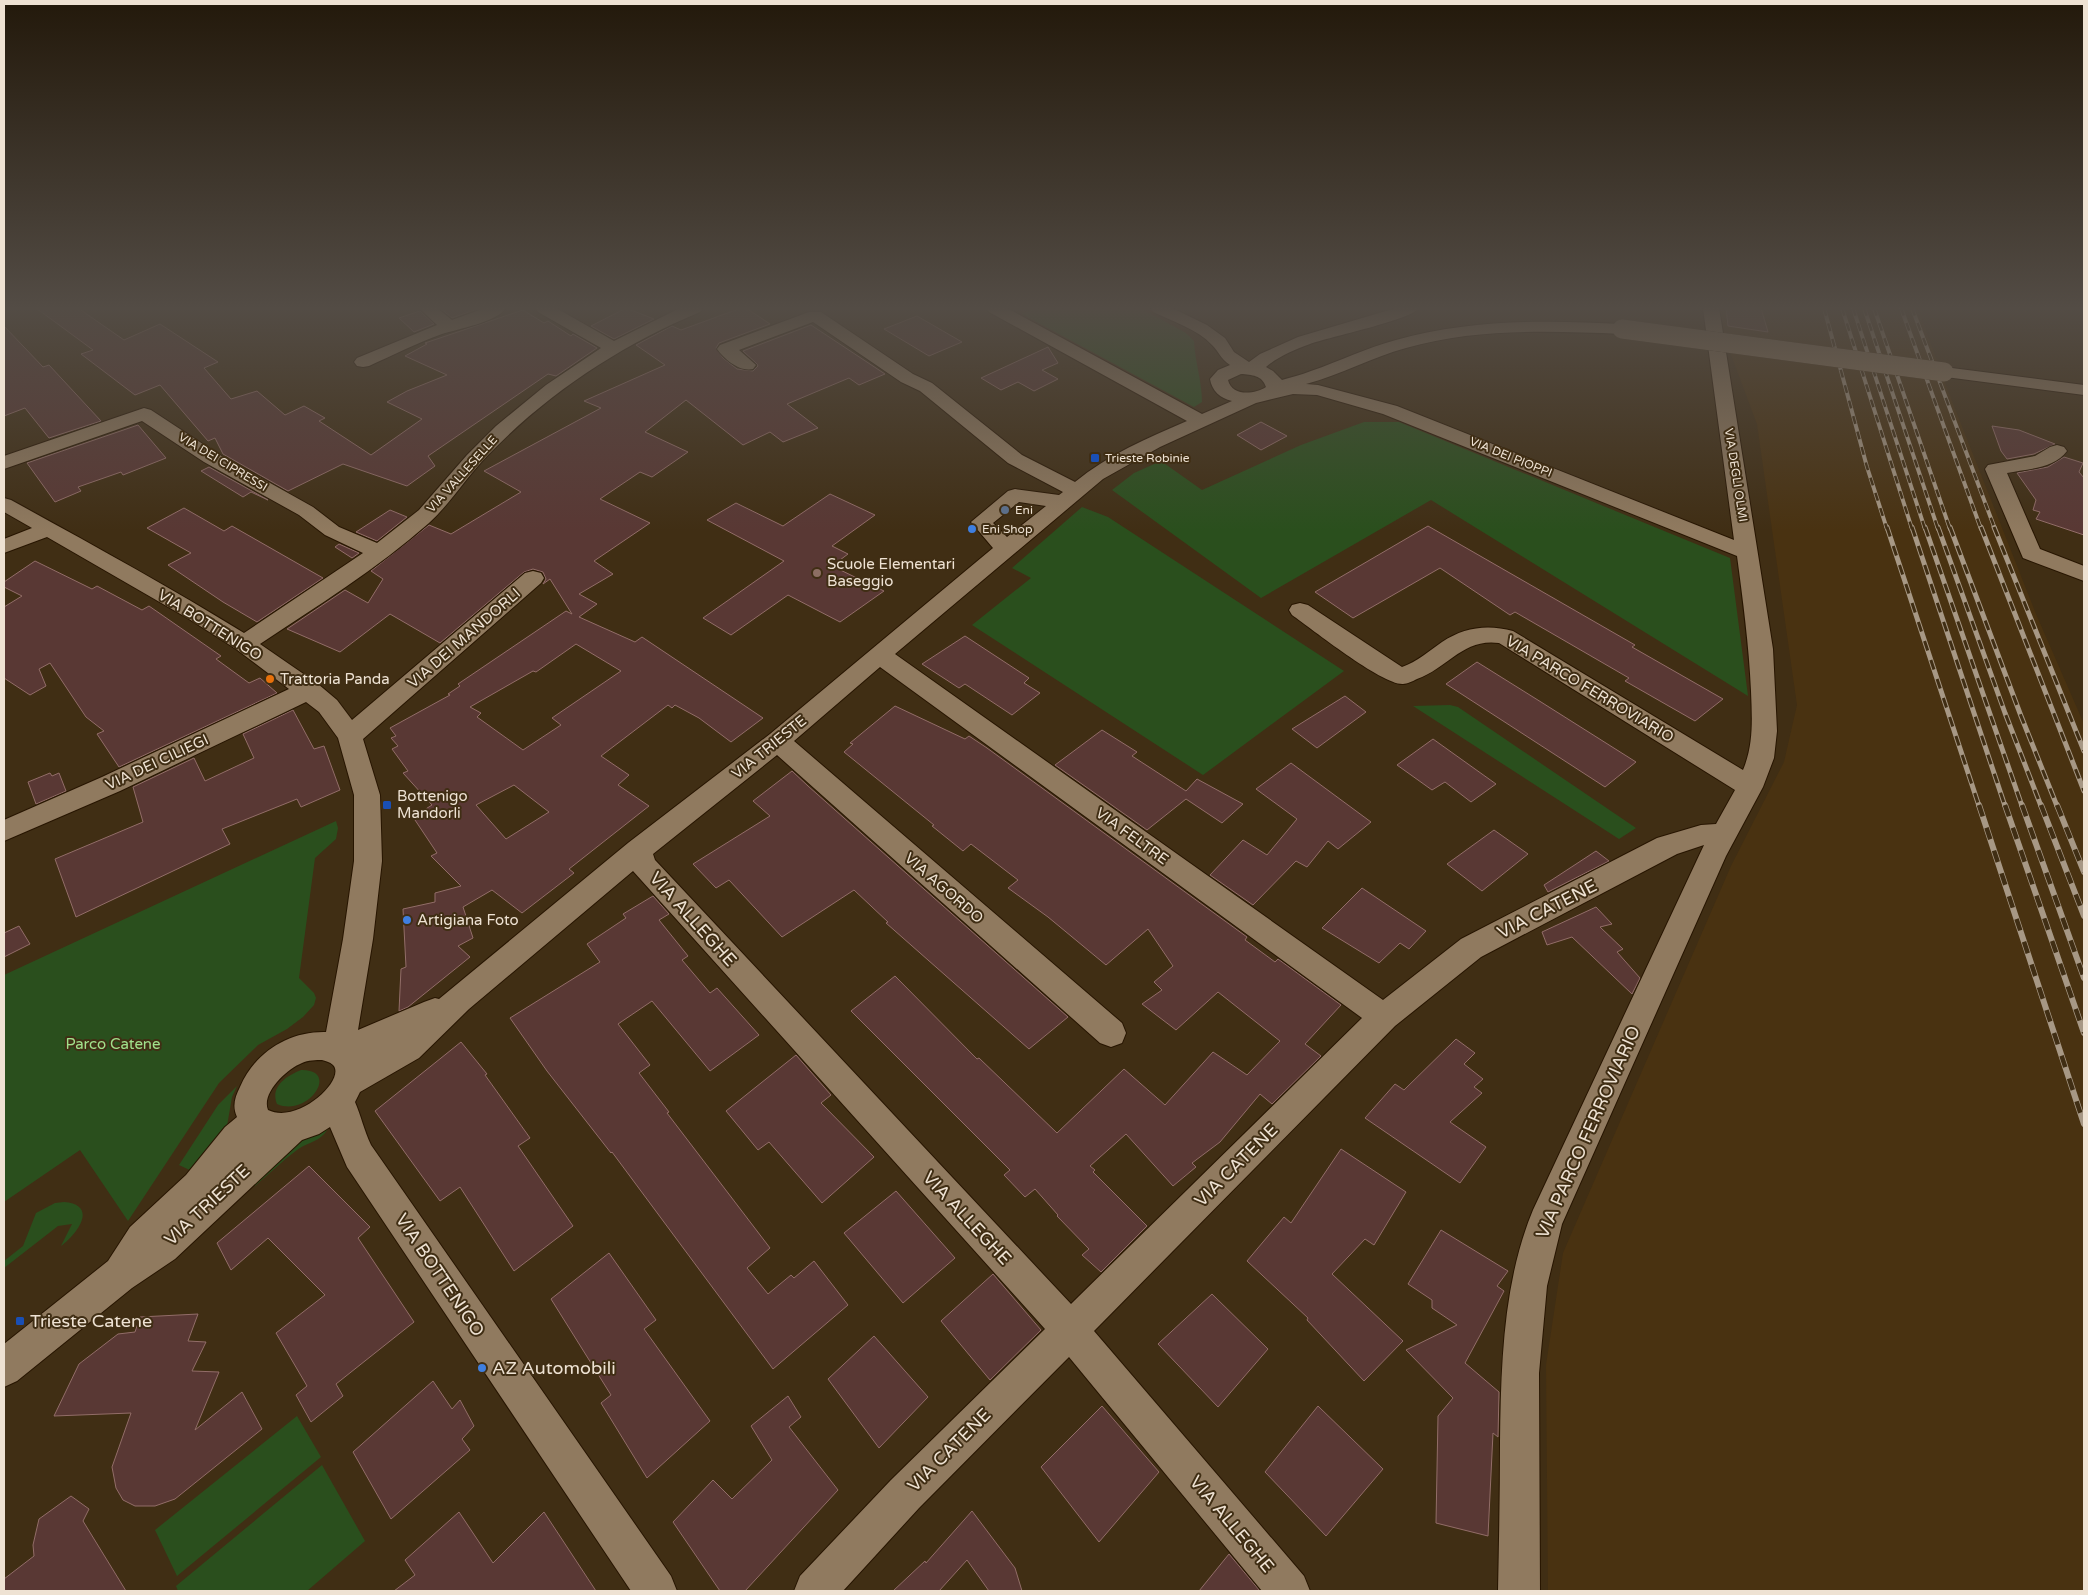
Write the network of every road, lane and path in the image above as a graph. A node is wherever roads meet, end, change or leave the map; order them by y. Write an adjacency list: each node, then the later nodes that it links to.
1 (566, 382): 19 (street, VIA VALLESELLE)
2 (916, 382): 14 (street)
3 (1131, 382): 11 (street)
4 (1258, 382): 9 (street)
5 (1259, 382): 11 (street, VIA TRIESTE)
6 (1267, 382): 20 (street, VIA DEI PIOPPI)
7 (1722, 382): 20 (street, VIA DEGLI OLMI)
8 (2027, 382): 10 (street, VIA TRIESTE, bridge)
9 (1221, 383): 11 (street, VIA TRIESTE)
10 (2084, 390)
11 (1201, 421): 14 (street, VIA TRIESTE)
12 (2058, 451): 21 (street)
13 (4, 463): 19 (street, VIA DEI CIPRESSI)
14 (1070, 497): 18 (street, VIA TRIESTE); 18 (street)
15 (4, 504): 16 (street, VIA BOTTENIGO)
16 (49, 529): 17 (street); 24 (street, VIA BOTTENIGO)
17 (4, 547)
18 (1006, 549): 25 (street, VIA TRIESTE)
19 (379, 552): 24 (street, VIA VALLESELLE)
20 (1748, 553): 29 (street, VIA PARCO FERROVIARIO)
21 (2084, 574)
22 (533, 578): 27 (street, VIA DEI MANDORLI)
23 (1300, 610): 29 (street, VIA PARCO FERROVIARIO)
24 (244, 644): 26 (street, VIA BOTTENIGO)
25 (881, 653): 28 (street, VIA TRIESTE); 34 (street, VIA FELTRE)
26 (309, 690): 27 (street, VIA BOTTENIGO); 30 (street, VIA DEI CILIEGI)
27 (350, 736): 36 (street, VIA BOTTENIGO)
28 (779, 740): 32 (street, VIA TRIESTE); 35 (street, VIA AGORDO)
29 (1750, 787): 31 (street, VIA PARCO FERROVIARIO)
30 (4, 831)
31 (1724, 834): 34 (street, VIA CATENE); 46 (street, VIA PARCO FERROVIARIO)
32 (638, 851): 33 (street, VIA TRIESTE); 41 (street, VIA ALLEGHE)
33 (458, 1000): 36 (street, VIA TRIESTE); 37 (street, VIA TRIESTE)
34 (1384, 1017): 41 (street, VIA CATENE)
35 (1111, 1034)
36 (327, 1049): 37 (street); 38 (street)
37 (343, 1092): 39 (street); 43 (street, VIA BOTTENIGO)
38 (256, 1120): 39 (street); 40 (street, VIA TRIESTE)
39 (291, 1129): 40 (street, VIA TRIESTE)
40 (119, 1275): 42 (street, VIA TRIESTE)
41 (1070, 1330): 44 (street, VIA CATENE); 45 (street, VIA ALLEGHE)
42 (4, 1368)
43 (656, 1591)
44 (815, 1591)
45 (1289, 1591)
46 (1520, 1591)

